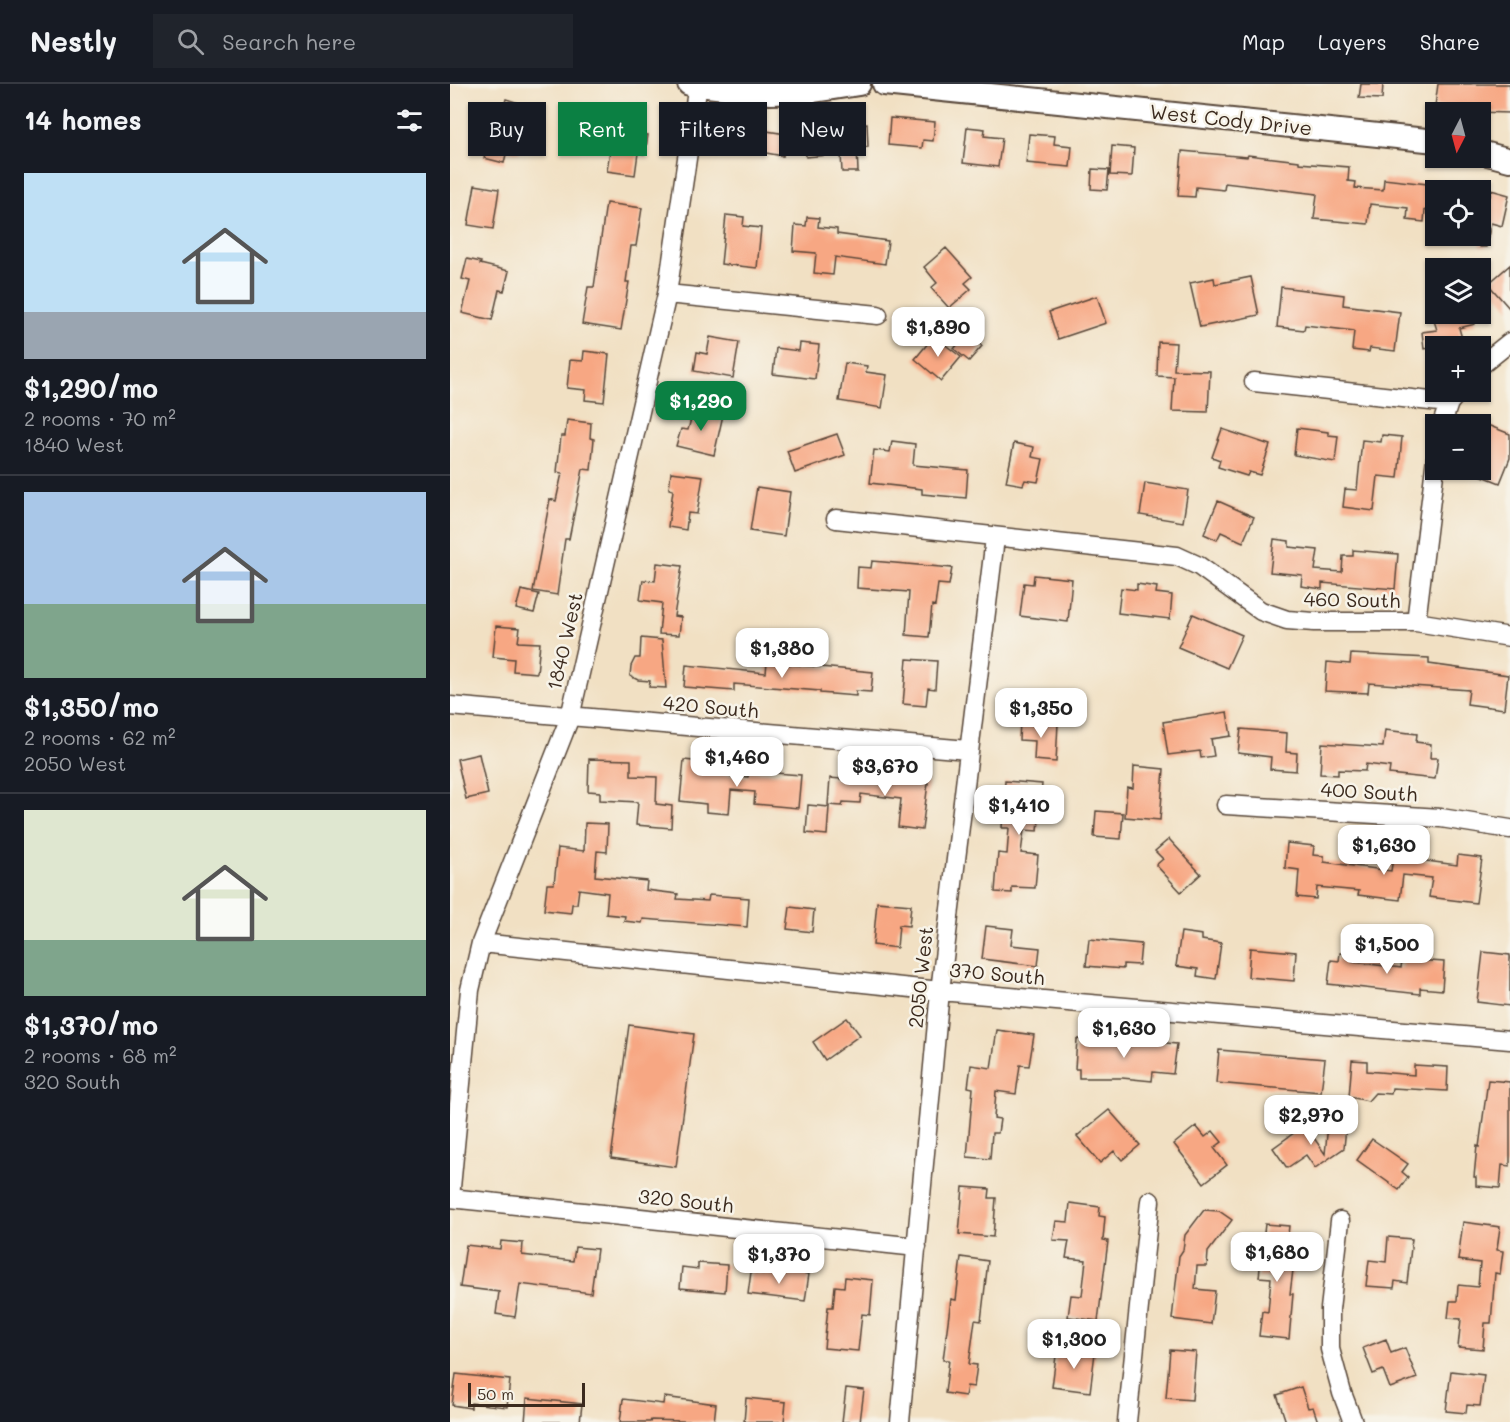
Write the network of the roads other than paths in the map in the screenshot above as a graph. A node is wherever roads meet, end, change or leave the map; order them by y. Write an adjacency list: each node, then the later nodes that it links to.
1 (689, 84): 2 (street)
2 (698, 84): 3 (street); 8 (street, 1840 West)
3 (859, 84)
4 (884, 84): 5 (street, West Cody Drive)
5 (1425, 140)
6 (1491, 155): 7 (street)
7 (1510, 160)
8 (667, 294): 9 (street); 20 (street, 1840 West)
9 (878, 315)
10 (1510, 342): 11 (street)
11 (1491, 357)
12 (1254, 382): 13 (street)
13 (1425, 395)
14 (1433, 480): 17 (street)
15 (836, 519): 16 (street, 460 South)
16 (995, 538): 17 (street, 460 South); 21 (street, 2050 West)
17 (1416, 622): 18 (street, 460 South)
18 (1510, 637)
19 (450, 706): 20 (street, 420 South)
20 (570, 717): 21 (street, 420 South); 24 (street, 1840 West)
21 (968, 750): 25 (street, 2050 West)
22 (1226, 805): 23 (street, 400 South)
23 (1510, 829)
24 (481, 943): 25 (street, 370 South); 27 (street, 1840 West)
25 (940, 991): 26 (street, 370 South); 30 (street, 2050 West)
26 (1510, 1040)
27 (450, 1198): 30 (street, 320 South)
28 (1150, 1201): 32 (street)
29 (1340, 1221): 33 (street)
30 (917, 1247): 31 (street, 2050 West)
31 (900, 1422)
32 (1127, 1422)
33 (1353, 1422)

